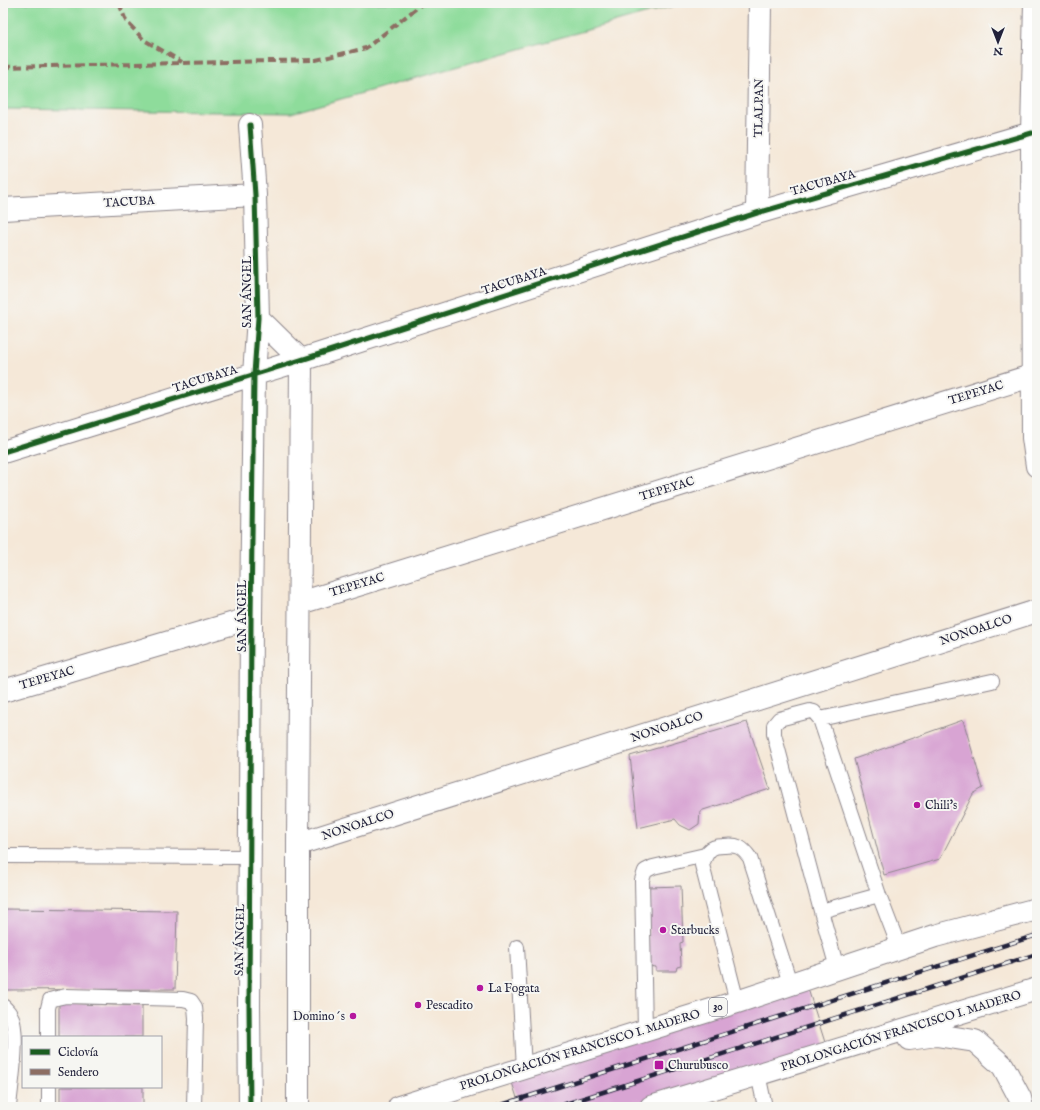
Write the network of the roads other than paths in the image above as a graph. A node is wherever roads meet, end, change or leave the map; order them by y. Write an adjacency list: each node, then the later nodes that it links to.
1 (760, 3): 7 (main road, TLALPAN)
2 (1035, 3): 4 (main road)
3 (250, 125): 5 (main road, SAN ÁNGEL)
4 (1032, 133): 7 (main road, TACUBAYA); 11 (main road)
5 (255, 195): 6 (main road, TACUBA); 8 (main road, SAN ÁNGEL)
6 (3, 209)
7 (757, 213): 9 (main road, TACUBAYA)
8 (258, 318): 9 (main road, SAN ÁNGEL); 10 (main road, SAN ÁNGEL)
9 (301, 360): 10 (main road, TACUBAYA); 14 (main road)
10 (254, 374): 12 (main road, TACUBAYA); 16 (main road, SAN ÁNGEL)
11 (1034, 375): 13 (main road); 14 (main road, TEPEYAC)
12 (3, 452)
13 (1037, 466)
14 (300, 603): 20 (main road)
15 (1037, 611): 20 (main road, NONOALCO)
16 (251, 618): 18 (main road, TEPEYAC); 23 (main road, SAN ÁNGEL)
17 (992, 681): 19 (lane)
18 (3, 691)
19 (820, 719): 24 (lane); 26 (lane)
20 (298, 844): 44 (main road)
21 (705, 855): 30 (lane); 32 (lane); 34 (lane)
22 (3, 856): 23 (lane)
23 (251, 857): 43 (main road, SAN ÁNGEL)
24 (879, 895): 26 (lane); 28 (lane)
25 (1037, 909): 28 (main road, PROLONGACIÓN FRANCISCO I. MADERO / 30)
26 (821, 911): 29 (lane)
27 (517, 947): 37 (lane)
28 (899, 947): 29 (main road, PROLONGACIÓN FRANCISCO I. MADERO / 30)
29 (837, 968): 30 (main road, PROLONGACIÓN FRANCISCO I. MADERO / 30)
30 (790, 984): 32 (main road, PROLONGACIÓN FRANCISCO I. MADERO / 30)
31 (1037, 989): 36 (main road, PROLONGACIÓN FRANCISCO I. MADERO)
32 (736, 1002): 34 (main road, PROLONGACIÓN FRANCISCO I. MADERO / 30)
33 (3, 1006): 40 (lane)
34 (645, 1030): 37 (main road, PROLONGACIÓN FRANCISCO I. MADERO / 30)
35 (48, 1036): 42 (lane)
36 (842, 1049): 38 (main road, PROLONGACIÓN FRANCISCO I. MADERO); 48 (main road)
37 (524, 1068): 45 (main road, PROLONGACIÓN FRANCISCO I. MADERO / 30)
38 (758, 1074): 46 (main road, PROLONGACIÓN FRANCISCO I. MADERO); 47 (lane)
39 (49, 1088): 41 (lane)
40 (9, 1107)
41 (49, 1107)
42 (194, 1107)
43 (250, 1107)
44 (298, 1107)
45 (398, 1107)
46 (651, 1107)
47 (765, 1107)
48 (1022, 1107)

